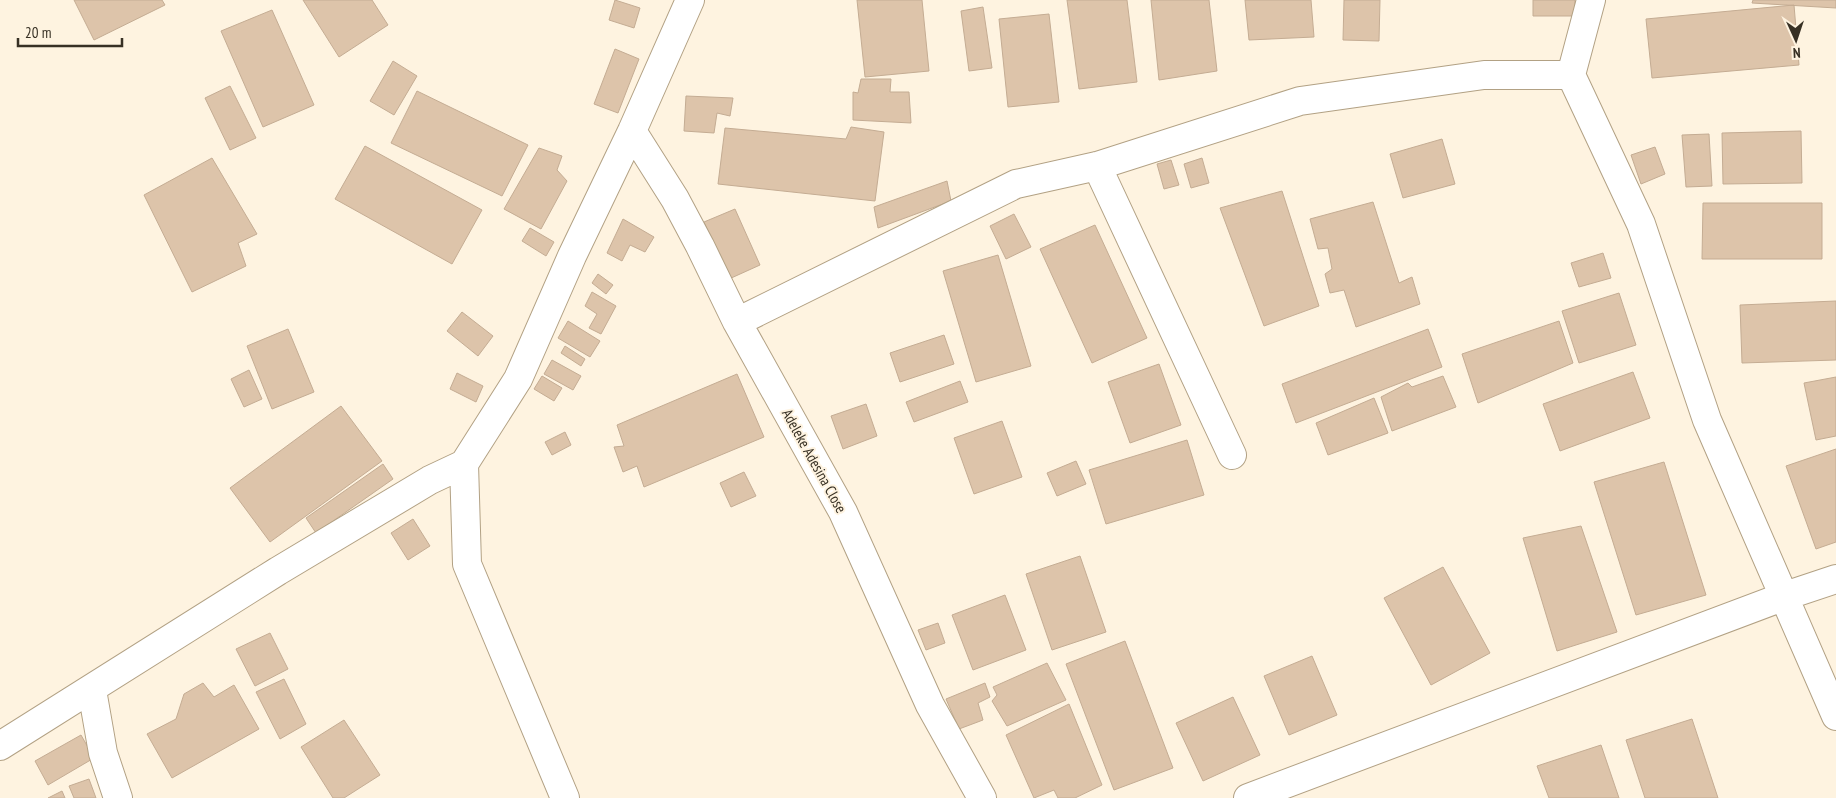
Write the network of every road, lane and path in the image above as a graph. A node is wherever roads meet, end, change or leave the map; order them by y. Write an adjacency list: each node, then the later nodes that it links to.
1 (690, 0): 4 (street)
2 (1592, 0): 3 (street)
3 (1571, 75): 5 (street); 10 (street)
4 (632, 131): 6 (street, Adeleke Adesina Close); 8 (street)
5 (1098, 166): 6 (street); 7 (street)
6 (737, 322): 16 (street, Adeleke Adesina Close)
7 (1232, 455)
8 (464, 464): 11 (street); 15 (street)
9 (1836, 578): 10 (street)
10 (1785, 596): 12 (street); 17 (street)
11 (92, 690): 13 (street); 14 (street)
12 (1836, 716)
13 (0, 746)
14 (118, 798)
15 (565, 798)
16 (982, 798)
17 (1248, 798)

